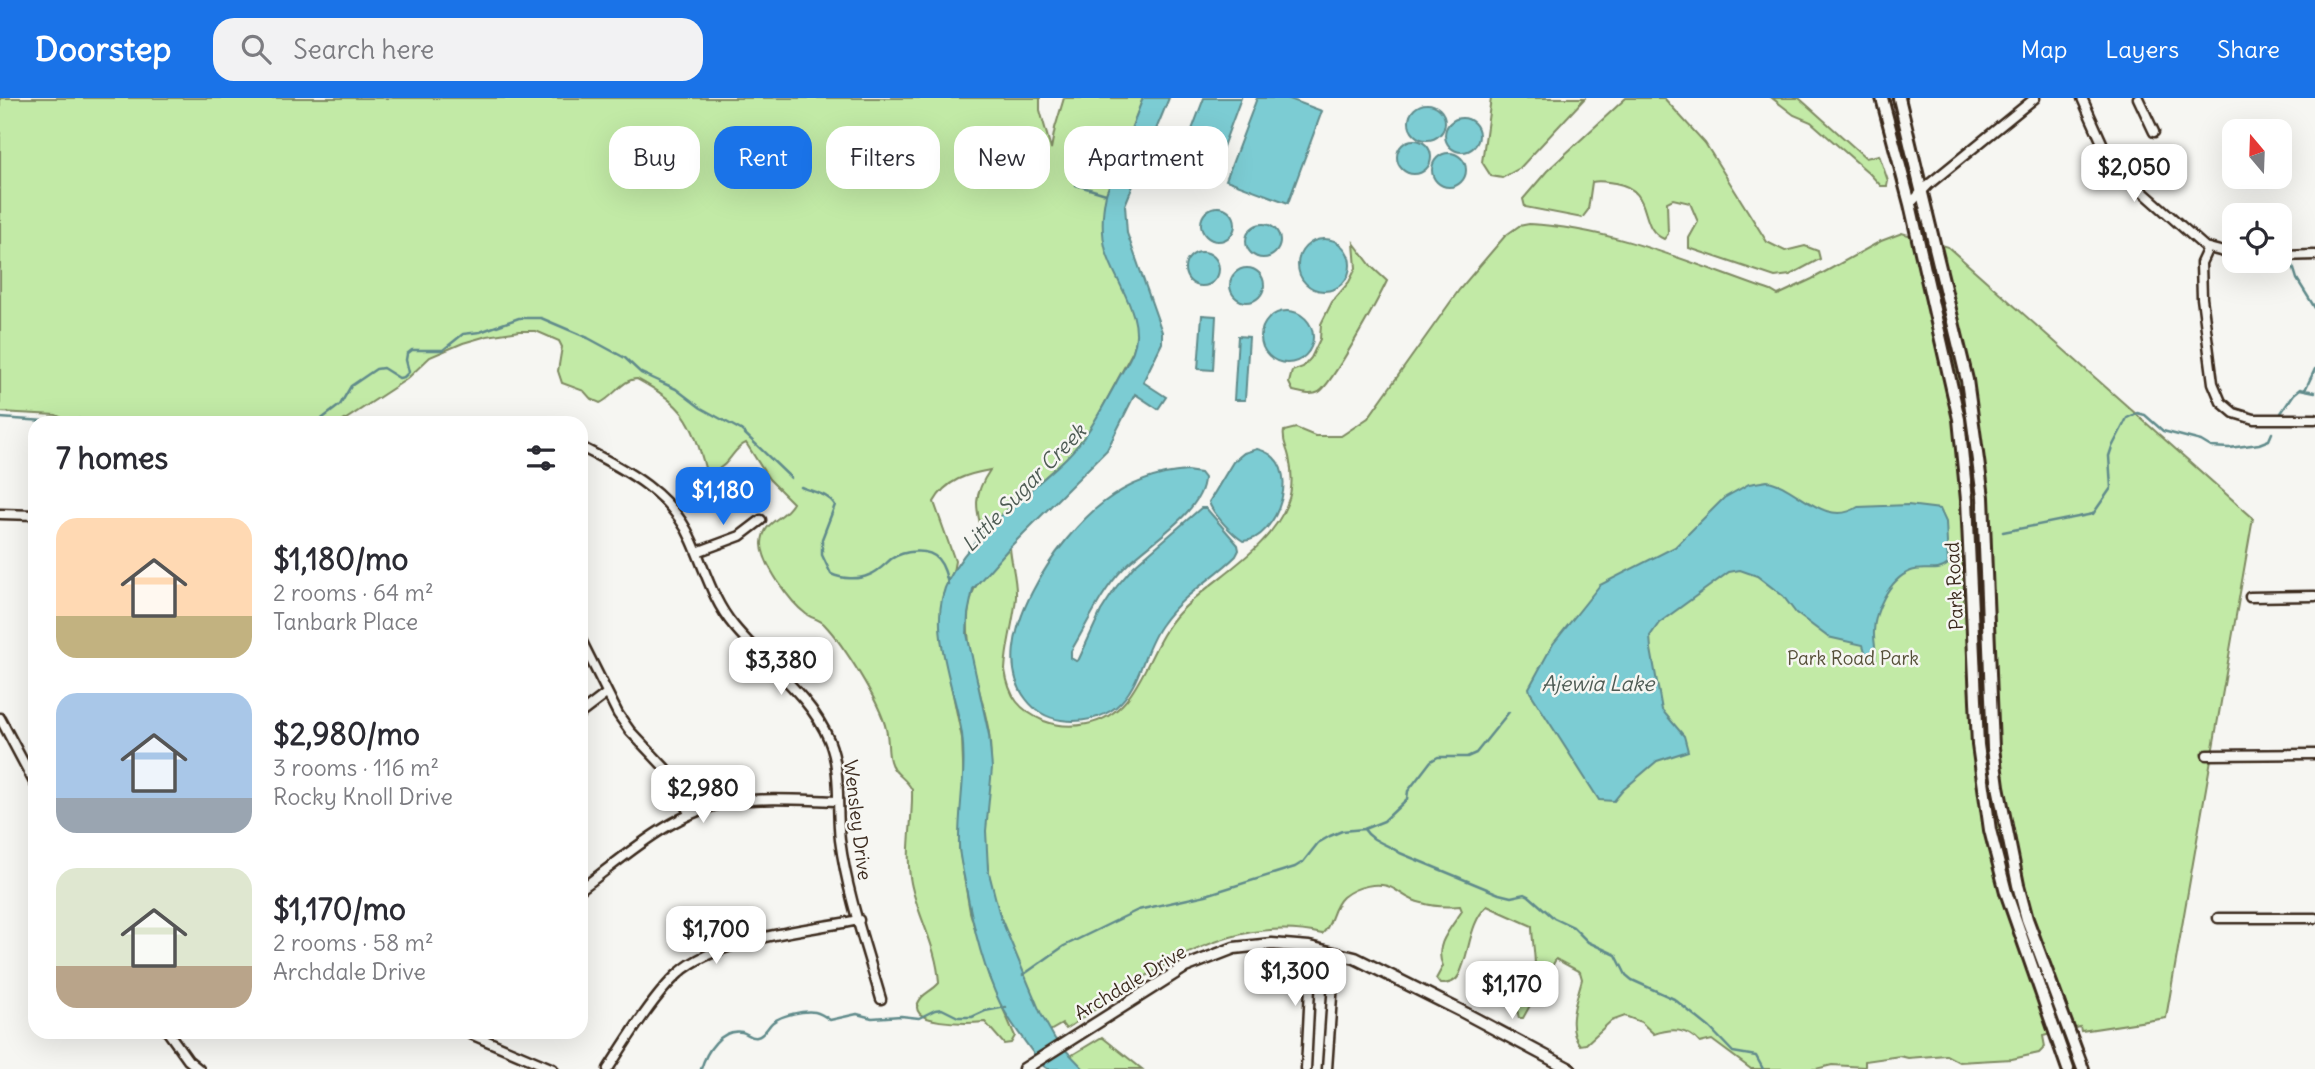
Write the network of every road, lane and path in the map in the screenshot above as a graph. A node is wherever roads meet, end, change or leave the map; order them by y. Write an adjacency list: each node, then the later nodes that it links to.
1 (1882, 98): 8 (main road, Park Road)
2 (1899, 98): 7 (main road, Park Road)
3 (2035, 98): 7 (street)
4 (2082, 98): 9 (street)
5 (2138, 98): 6 (street)
6 (2154, 132)
7 (1921, 192): 8 (street); 47 (main road, Park Road)
8 (1910, 204): 46 (main road, Park Road)
9 (2207, 248): 10 (street); 13 (street)
10 (2222, 252)
11 (2315, 255): 12 (street)
12 (2292, 256)
13 (2315, 419)
14 (588, 451): 18 (street, Wensley Drive)
15 (0, 514): 16 (street)
16 (28, 515)
17 (761, 520): 18 (street)
18 (697, 552): 28 (street, Wensley Drive)
19 (2315, 596): 20 (street)
20 (2250, 597)
21 (588, 655): 22 (street)
22 (606, 694): 23 (street); 29 (street)
23 (588, 708)
24 (0, 718): 27 (street)
25 (2315, 754): 26 (street)
26 (2207, 755)
27 (28, 771)
28 (838, 801): 29 (street); 33 (street, Wensley Drive)
29 (689, 814): 30 (street)
30 (588, 884)
31 (2218, 918): 32 (street)
32 (2315, 918)
33 (859, 920): 36 (street, Wensley Drive); 42 (street)
34 (1312, 947): 35 (street, Archdale Drive); 39 (street, Archdale Drive); 43 (street)
35 (1335, 953): 44 (street); 45 (street, Archdale Drive)
36 (881, 999)
37 (172, 1039): 40 (street)
38 (482, 1039): 41 (street)
39 (1025, 1068)
40 (199, 1069)
41 (553, 1069)
42 (608, 1069)
43 (1306, 1069)
44 (1327, 1069)
45 (1570, 1069)
46 (2068, 1069)
47 (2083, 1069)

